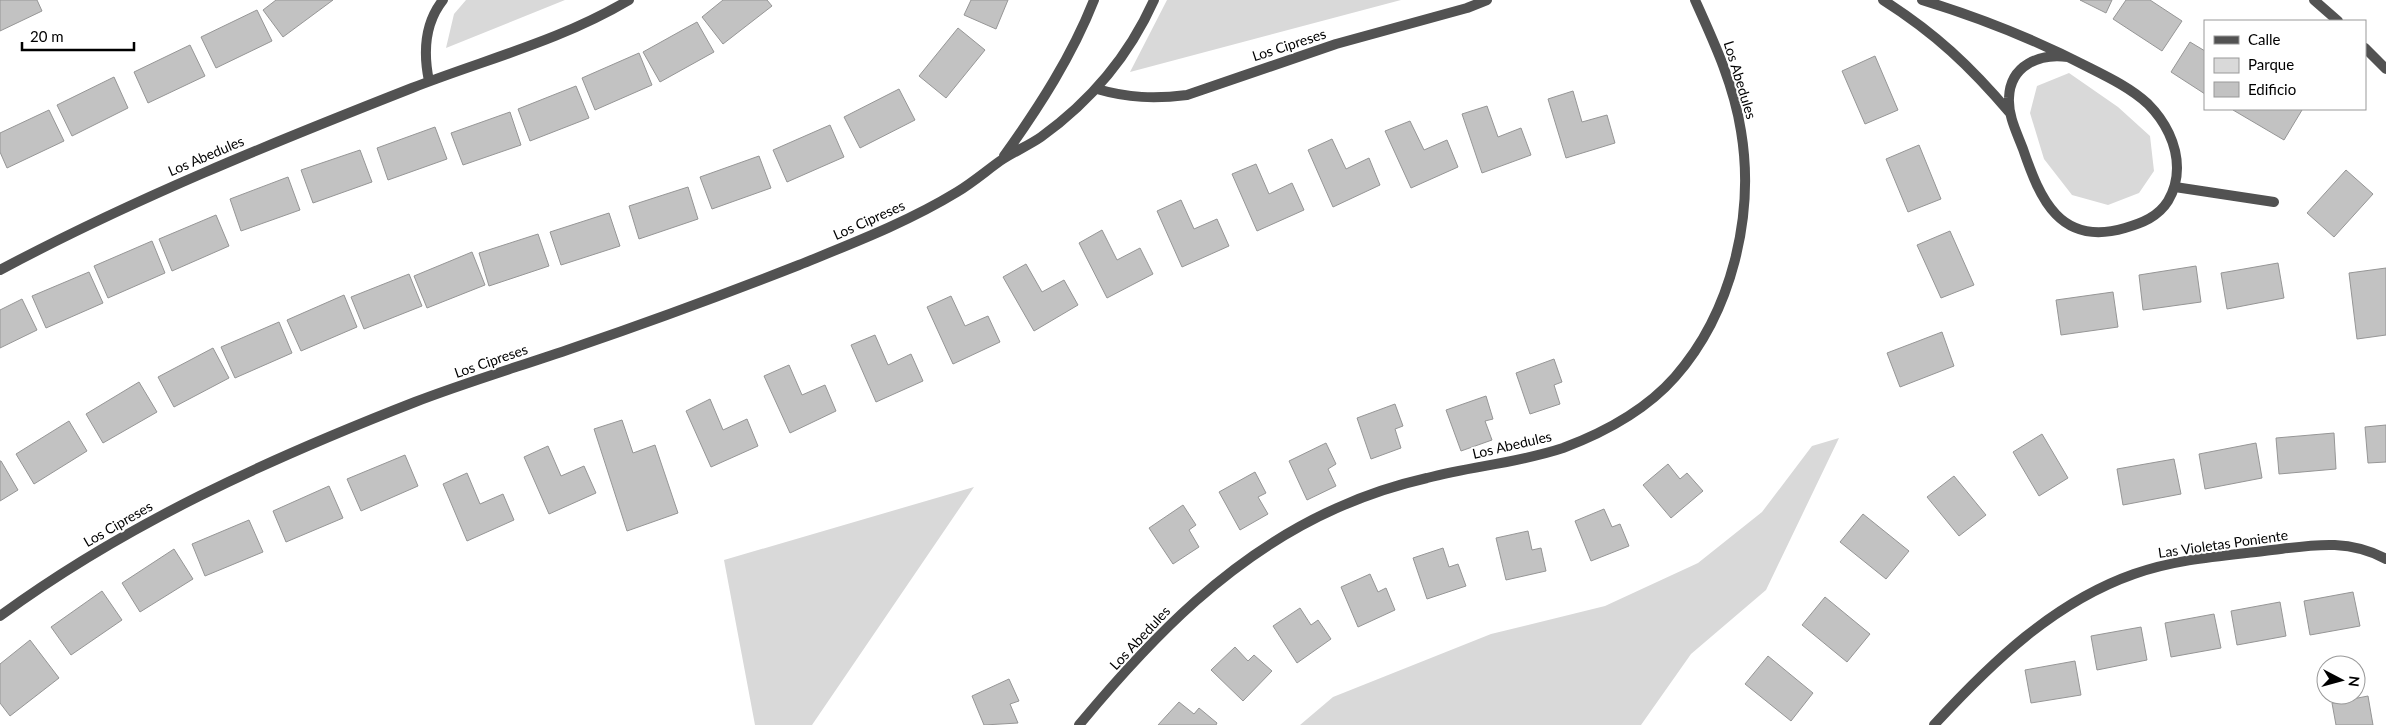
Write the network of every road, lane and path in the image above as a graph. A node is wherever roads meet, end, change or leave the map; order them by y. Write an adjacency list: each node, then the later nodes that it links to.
1 (443, 0): 14 (street)
2 (629, 0): 14 (street, Los Abedules)
3 (1094, 0): 17 (street, Los Cipreses)
4 (1154, 0): 15 (street, Los Cipreses)
5 (1487, 0): 15 (street, Los Cipreses)
6 (1695, 0): 23 (street, Los Abedules)
7 (1882, 0): 16 (street)
8 (1922, 0): 12 (street)
9 (2314, 0): 10 (street)
10 (2337, 20)
11 (2366, 49): 13 (street)
12 (2068, 57): 16 (street); 18 (street)
13 (2386, 69)
14 (429, 81): 20 (street, Los Abedules)
15 (1097, 89): 17 (street, Los Cipreses)
16 (2010, 113): 18 (street)
17 (1002, 159): 22 (street, Los Cipreses)
18 (2174, 187): 19 (street)
19 (2274, 202)
20 (0, 270)
21 (2386, 559): 24 (street, Las Violetas Poniente)
22 (0, 616)
23 (1079, 725)
24 (1934, 725)

